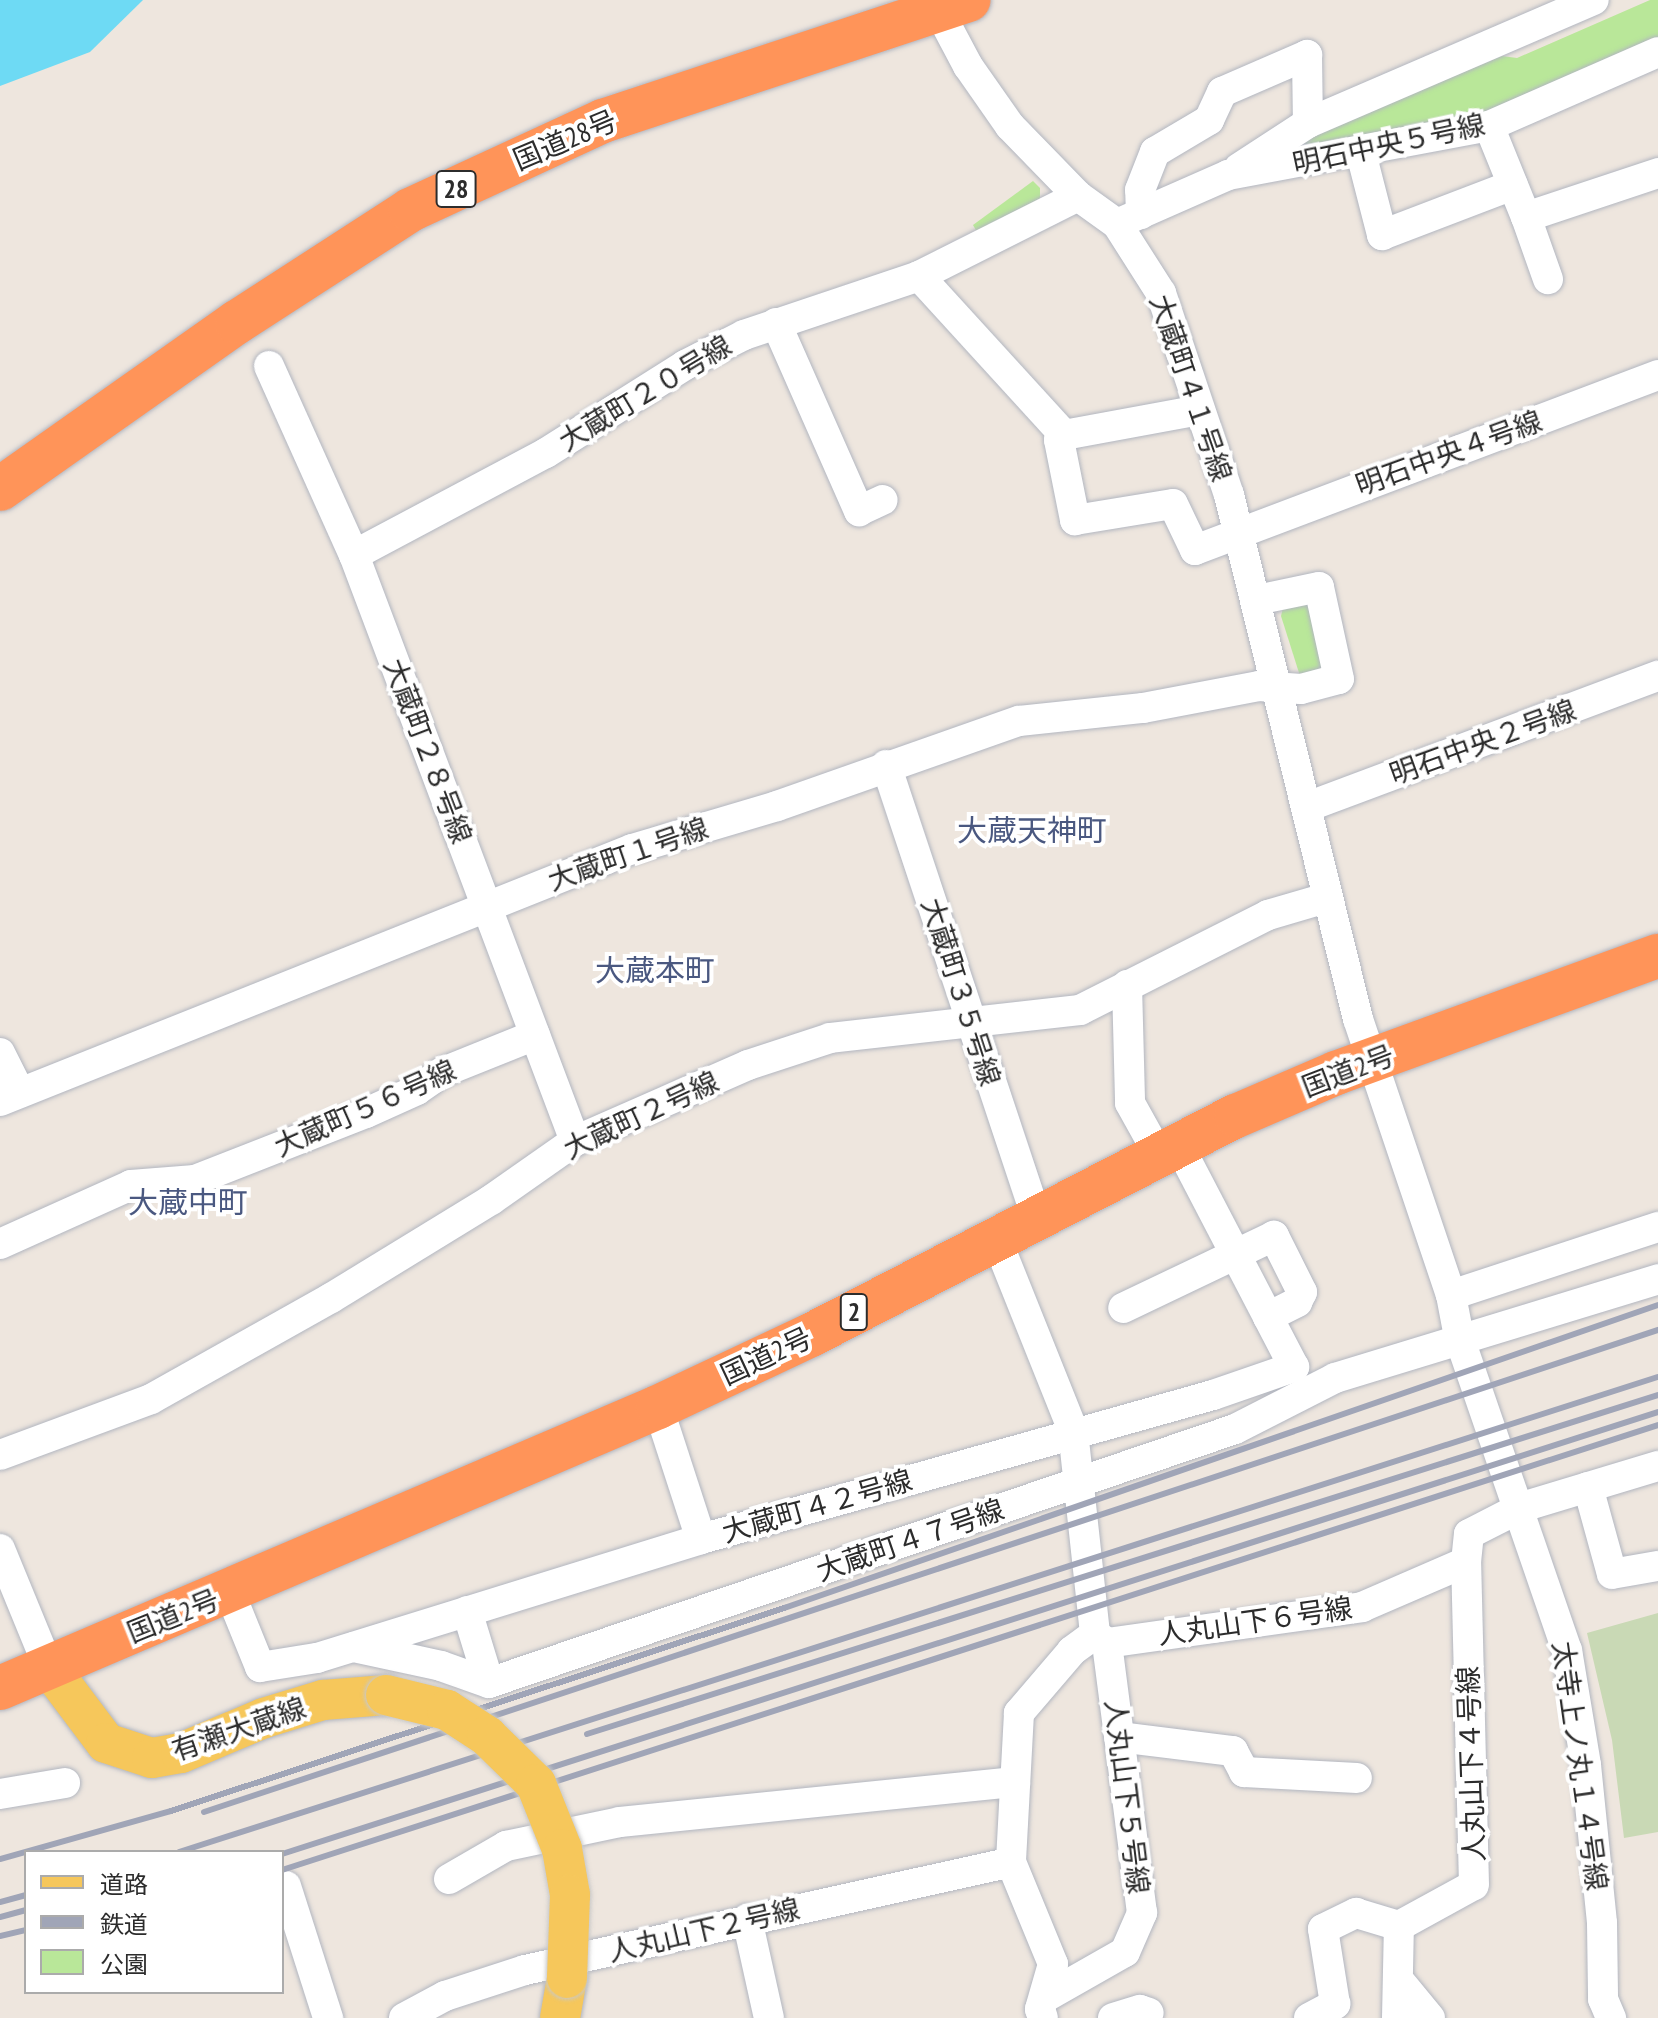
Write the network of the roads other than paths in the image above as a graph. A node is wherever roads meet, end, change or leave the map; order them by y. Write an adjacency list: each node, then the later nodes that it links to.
1 (1594, 0): 4 (street)
2 (945, 4): 10 (street, 大蔵町４１号線); 20 (highway, 国道28号 / 28)
3 (1658, 52): 5 (street, 明石中央５号線)
4 (1308, 123): 8 (street); 12 (street)
5 (1489, 126): 6 (street, 明石中央５号線); 9 (street)
6 (1361, 153): 8 (street, 明石中央５号線); 9 (street)
7 (1658, 173): 11 (street)
8 (1228, 175): 12 (street, 明石中央５号線)
9 (1513, 185): 11 (street)
10 (1078, 196): 12 (street, 大蔵町４１号線); 13 (street, 大蔵町２０号線)
11 (1526, 217): 14 (street)
12 (1129, 219): 18 (street, 大蔵町４１号線)
13 (919, 276): 15 (street, 大蔵町２０号線); 19 (street)
14 (1548, 279)
15 (776, 323): 21 (street); 23 (street, 大蔵町２０号線)
16 (269, 366): 23 (street, 大蔵町２８号線)
17 (1658, 375): 22 (street, 明石中央４号線)
18 (1200, 410): 19 (street); 22 (street, 大蔵町４１号線)
19 (1064, 435): 22 (street, 明石中央４号線)
20 (0, 489)
21 (883, 500)
22 (1240, 531): 24 (street, 大蔵町４１号線)
23 (354, 555): 30 (street, 大蔵町２８号線)
24 (1257, 600): 26 (street, 大蔵町４１号線); 26 (street)
25 (1658, 676): 28 (street, 明石中央２号線)
26 (1278, 689): 27 (street, 大蔵町１号線); 28 (street, 大蔵町４１号線)
27 (886, 765): 30 (street, 大蔵町１号線); 33 (street, 大蔵町３５号線)
28 (1307, 807): 29 (street, 大蔵町４１号線)
29 (1326, 898): 32 (street, 大蔵町２号線); 36 (street, 大蔵町４１号線)
30 (486, 904): 34 (street, 大蔵町２８号線); 37 (street, 大蔵町１号線)
31 (1658, 956): 36 (highway, 国道2号 / 2)
32 (1127, 985): 33 (street, 大蔵町２号線); 39 (street)
33 (970, 1021): 38 (street, 大蔵町２号線); 40 (street, 大蔵町３５号線)
34 (535, 1035): 38 (street, 大蔵町２８号線); 43 (street, 大蔵町５６号線)
35 (0, 1053): 37 (street)
36 (1372, 1062): 39 (highway, 国道2号 / 2); 46 (street, 大蔵町４１号線)
37 (9, 1096)
38 (575, 1141): 52 (street, 大蔵町２号線)
39 (1168, 1150): 40 (highway, 国道2号 / 2); 44 (street)
40 (1037, 1218): 42 (highway, 国道2号 / 2)
41 (1658, 1227): 46 (street)
42 (996, 1238): 50 (highway, 国道2号 / 2); 51 (street, 人丸山下５号線)
43 (0, 1244)
44 (1235, 1255): 47 (street); 48 (street); 48 (street)
45 (1658, 1279): 49 (street, 大蔵町４７号線)
46 (1451, 1295): 49 (street, 太寺上ノ丸１４号線)
47 (1123, 1308)
48 (1268, 1317): 51 (street, 大蔵町４２号線)
49 (1459, 1337): 54 (street, 大蔵町４７号線); 56 (street, 太寺上ノ丸１４号線)
50 (658, 1407): 57 (street); 61 (highway, 国道2号 / 2)
51 (1073, 1431): 54 (street, 人丸山下５号線); 57 (street, 大蔵町４２号線)
52 (0, 1455)
53 (1658, 1466): 55 (street)
54 (1082, 1481): 63 (street, 人丸山下５号線); 66 (street, 大蔵町４７号線)
55 (1588, 1487): 56 (street); 60 (street)
56 (1522, 1507): 59 (street); 80 (street, 太寺上ノ丸１４号線)
57 (701, 1539): 62 (street, 大蔵町４２号線)
58 (0, 1549): 65 (street)
59 (1466, 1562): 63 (street, 人丸山下６号線); 77 (street, 人丸山下４号線)
60 (1658, 1566)
61 (230, 1593): 64 (street, 大蔵町４２号線); 65 (highway, 国道2号 / 2)
62 (467, 1611): 64 (street, 大蔵町４２号線); 66 (street)
63 (1101, 1639): 68 (street, 人丸山下５号線); 70 (street)
64 (352, 1647): 66 (street)
65 (48, 1666): 67 (highway, 国道2号 / 2); 84 (main road, 有瀬大蔵線, bridge)
66 (489, 1683)
67 (0, 1688)
68 (1119, 1737): 69 (street); 79 (street, 人丸山下５号線)
69 (1357, 1778)
70 (1015, 1782): 73 (street); 74 (street)
71 (65, 1783): 72 (street)
72 (0, 1794)
73 (1011, 1862): 76 (street, 人丸山下２号線); 79 (street)
74 (449, 1879)
75 (286, 1886): 82 (street)
76 (747, 1919): 83 (street, 人丸山下２号線); 85 (street)
77 (1399, 1926): 78 (street); 87 (street)
78 (1402, 1984): 88 (street); 89 (street)
79 (1044, 2008)
80 (1600, 2012)
81 (1149, 2013): 86 (street)
82 (328, 2018)
83 (404, 2018)
84 (560, 2018)
85 (769, 2018)
86 (1113, 2018)
87 (1309, 2018)
88 (1397, 2018)
89 (1430, 2018)

